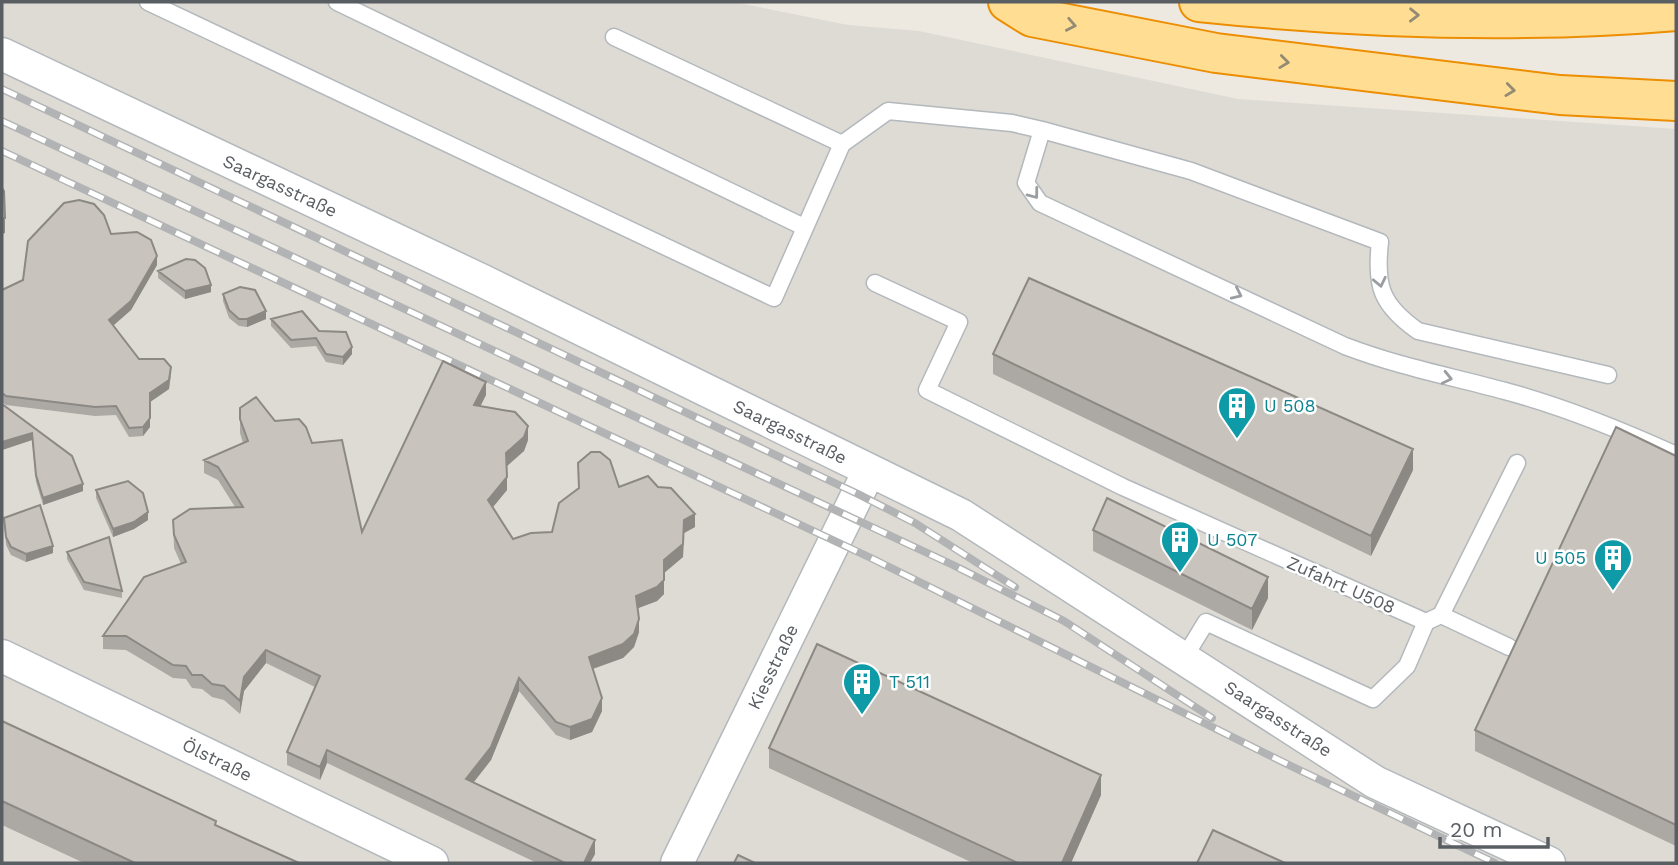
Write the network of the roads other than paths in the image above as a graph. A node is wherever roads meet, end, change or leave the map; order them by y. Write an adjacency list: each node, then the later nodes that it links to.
1 (148, 2): 11 (lane)
2 (337, 2): 11 (lane)
3 (1009, 2): 8 (highway, one-way to 8)
4 (1199, 2): 5 (highway, one-way to 5)
5 (1676, 11)
6 (614, 37): 10 (lane)
7 (2, 54): 16 (street, Saargasstraße)
8 (1676, 101)
9 (1042, 131): 10 (lane); 13 (lane, one-way to 13); 14 (lane, one-way to 14)
10 (842, 144): 11 (lane)
11 (804, 227)
12 (876, 283): 18 (lane, Zufahrt U508)
13 (1608, 375)
14 (1676, 455)
15 (1517, 463): 17 (lane)
16 (869, 471): 21 (street, Saargasstraße); 23 (street, Kiesstraße)
17 (1441, 615): 18 (lane); 19 (lane)
18 (1426, 622): 21 (lane)
19 (1509, 647)
20 (2, 656): 22 (street, Ölstraße)
21 (1184, 658): 24 (street, Saargasstraße)
22 (432, 863)
23 (677, 863)
24 (1549, 863)

